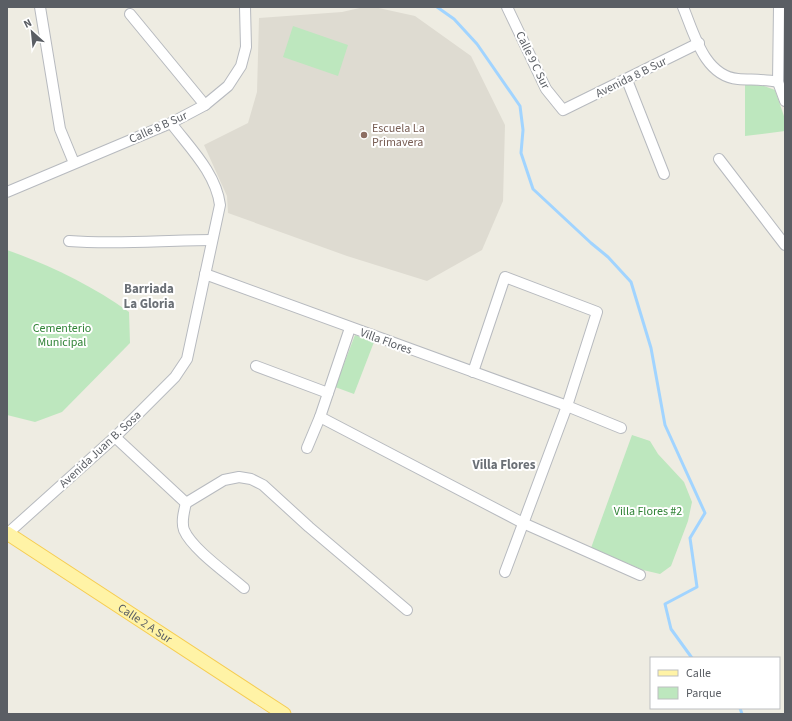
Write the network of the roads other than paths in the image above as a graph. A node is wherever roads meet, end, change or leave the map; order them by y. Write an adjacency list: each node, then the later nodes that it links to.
1 (40, 7): 15 (street)
2 (244, 7): 11 (street, Calle 8 B Sur)
3 (507, 7): 12 (street, Calle 9 C Sur)
4 (683, 7): 7 (street)
5 (779, 7): 9 (street)
6 (130, 14): 11 (street)
7 (699, 43): 8 (street, Avenida 8 B Sur); 9 (street)
8 (627, 80): 12 (street, Avenida 8 B Sur); 16 (street)
9 (778, 82): 10 (street)
10 (785, 101)
11 (205, 105): 13 (street, Calle 8 B Sur)
12 (563, 110)
13 (171, 123): 15 (street, Calle 8 B Sur); 18 (street)
14 (719, 159): 20 (street)
15 (74, 163): 17 (street, Calle 8 B Sur)
16 (664, 174)
17 (7, 192)
18 (212, 240): 19 (street); 21 (street)
19 (69, 241)
20 (785, 245)
21 (205, 274): 22 (street, Villa Flores); 29 (street, Avenida Juan B. Sosa)
22 (350, 328): 24 (street, Villa Flores); 25 (street)
23 (256, 366): 25 (street)
24 (473, 372): 26 (street, Villa Flores); 26 (street)
25 (328, 393): 27 (street)
26 (567, 406): 28 (street, Villa Flores); 32 (street)
27 (320, 418): 30 (street); 32 (street)
28 (621, 428)
29 (115, 437): 31 (street); 33 (street, Avenida Juan B. Sosa)
30 (307, 448)
31 (186, 503): 36 (street); 37 (street)
32 (523, 523): 34 (street); 35 (street)
33 (7, 533): 38 (main road, Calle 2 A Sur)
34 (504, 572)
35 (640, 575)
36 (244, 588)
37 (407, 610)
38 (284, 714)

